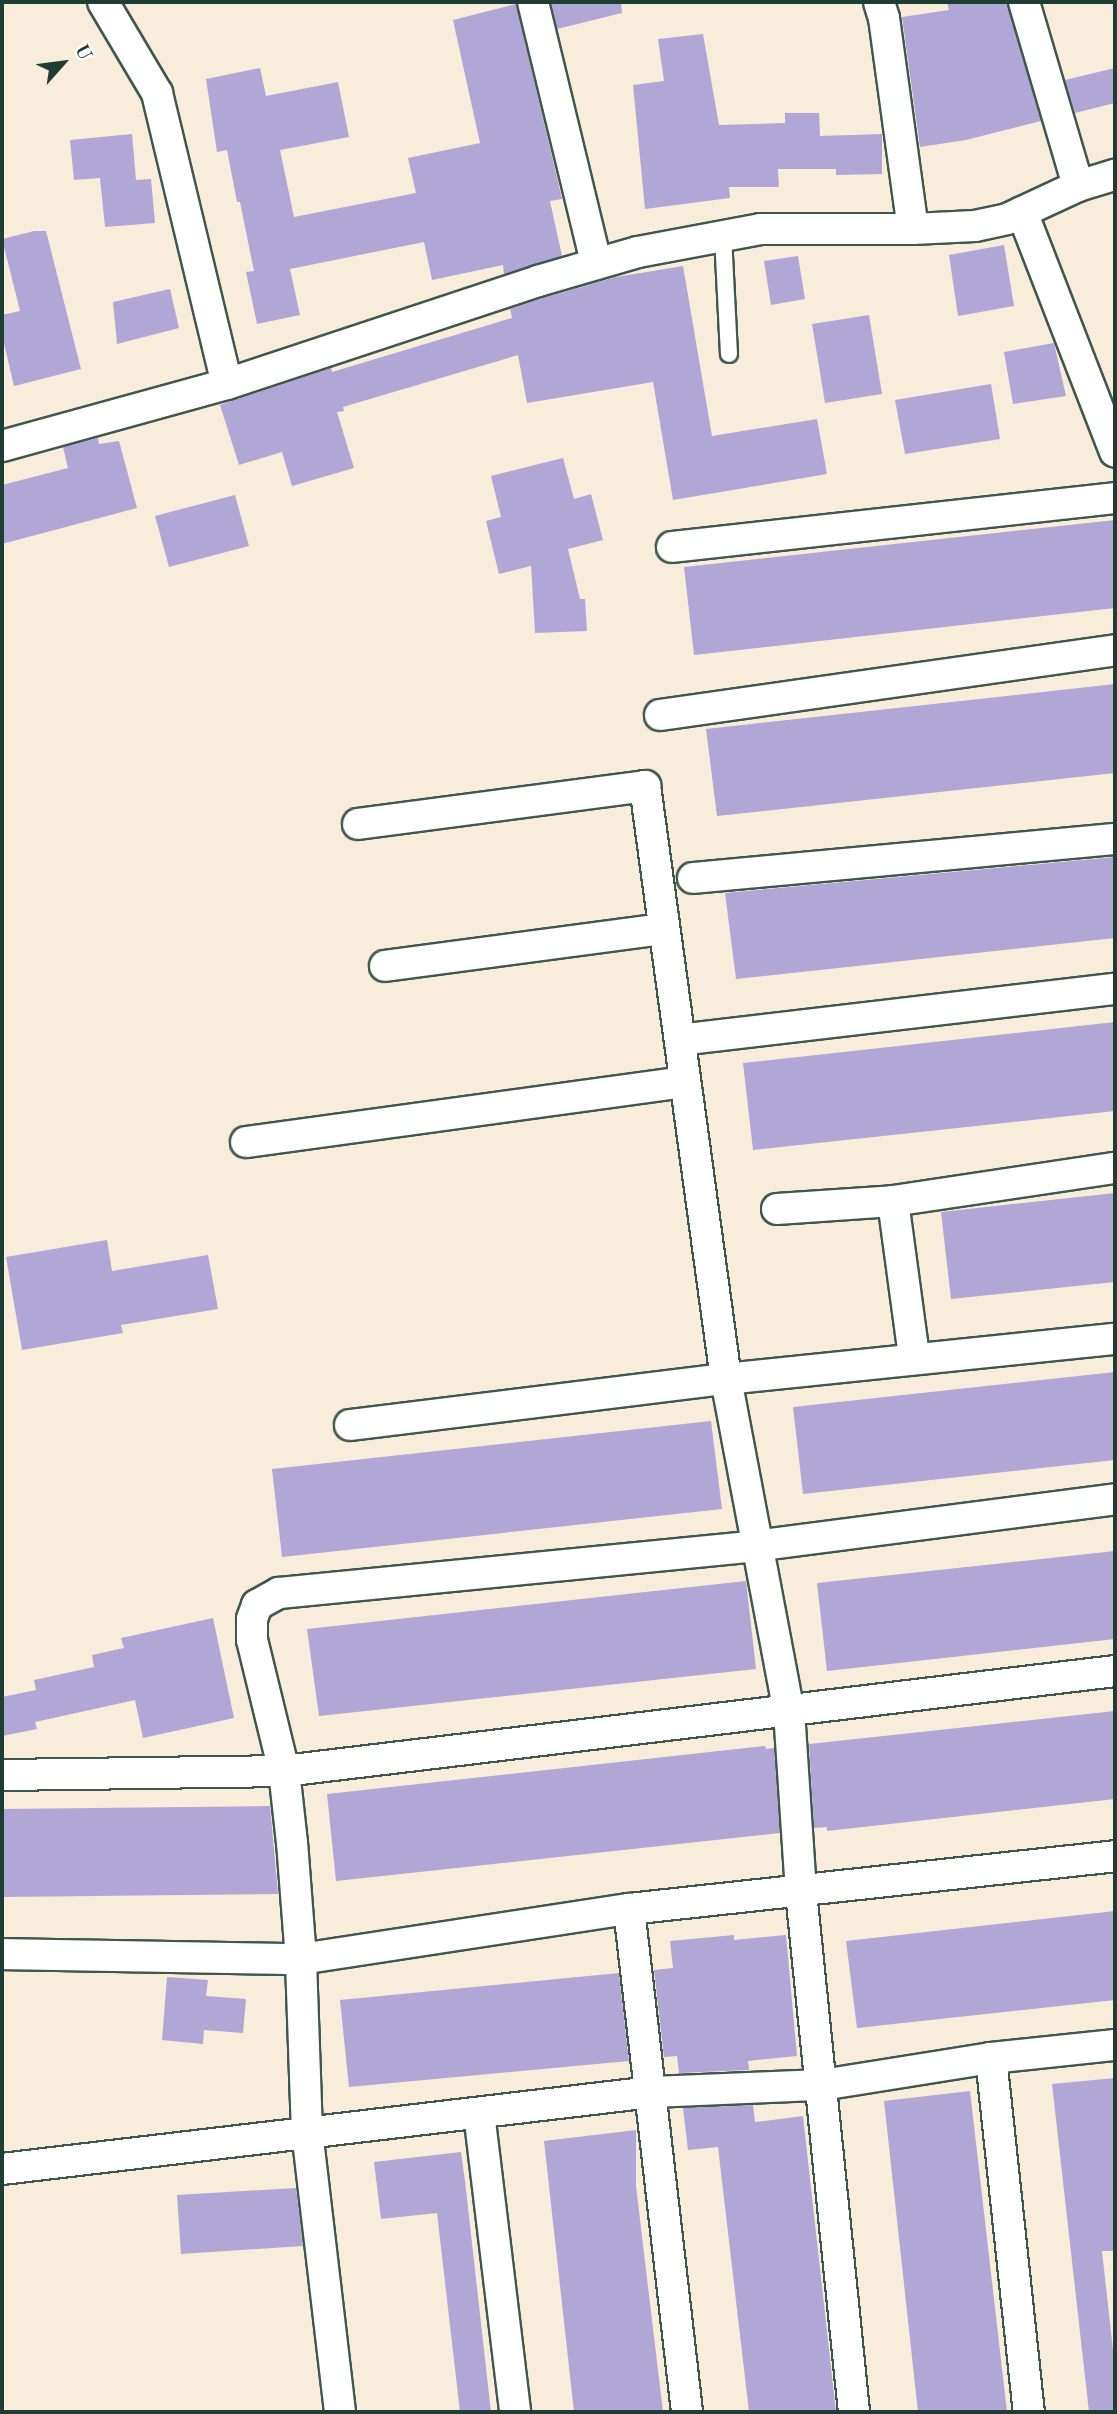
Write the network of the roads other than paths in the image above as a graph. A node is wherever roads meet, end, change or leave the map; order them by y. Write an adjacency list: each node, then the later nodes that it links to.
1 (103, 2): 12 (street)
2 (533, 2): 10 (street)
3 (878, 2): 8 (street)
4 (1024, 2): 6 (street)
5 (1115, 175): 6 (street)
6 (1078, 186): 7 (street)
7 (1023, 212): 8 (street); 14 (street)
8 (913, 229): 9 (street)
9 (723, 236): 10 (street); 11 (lane)
10 (596, 263): 12 (street)
11 (730, 354)
12 (227, 384): 13 (street)
13 (2, 446)
14 (1115, 452)
15 (1115, 498): 16 (street)
16 (672, 547)
17 (1115, 650): 18 (street)
18 (660, 715)
19 (358, 824): 22 (street)
20 (1115, 839): 21 (street)
21 (693, 878)
22 (664, 929): 23 (street); 26 (street)
23 (385, 966)
24 (1115, 989): 25 (street)
25 (696, 1038)
26 (685, 1082): 27 (street); 33 (street)
27 (246, 1142)
28 (1115, 1168): 29 (street)
29 (892, 1200): 30 (street); 32 (street)
30 (777, 1209)
31 (1115, 1339): 32 (street)
32 (914, 1357): 33 (street)
33 (726, 1379): 34 (street); 36 (street)
34 (350, 1425)
35 (1115, 1499): 36 (street)
36 (755, 1546): 38 (street); 39 (street)
37 (1115, 1671): 38 (street)
38 (789, 1711): 39 (street); 42 (street)
39 (284, 1771): 40 (street); 45 (street)
40 (2, 1775)
41 (1115, 1856): 42 (street)
42 (801, 1892): 43 (street); 48 (street)
43 (629, 1909): 45 (street); 49 (street)
44 (2, 1954): 45 (street)
45 (300, 1959): 51 (street)
46 (1115, 2045): 47 (street)
47 (990, 2058): 48 (street); 57 (street)
48 (822, 2084): 49 (street); 56 (street)
49 (652, 2091): 50 (street); 55 (street)
50 (479, 2113): 51 (street); 54 (street)
51 (307, 2133): 52 (street); 53 (street)
52 (2, 2169)
53 (340, 2412)
54 (515, 2412)
55 (687, 2412)
56 (854, 2412)
57 (1030, 2412)

